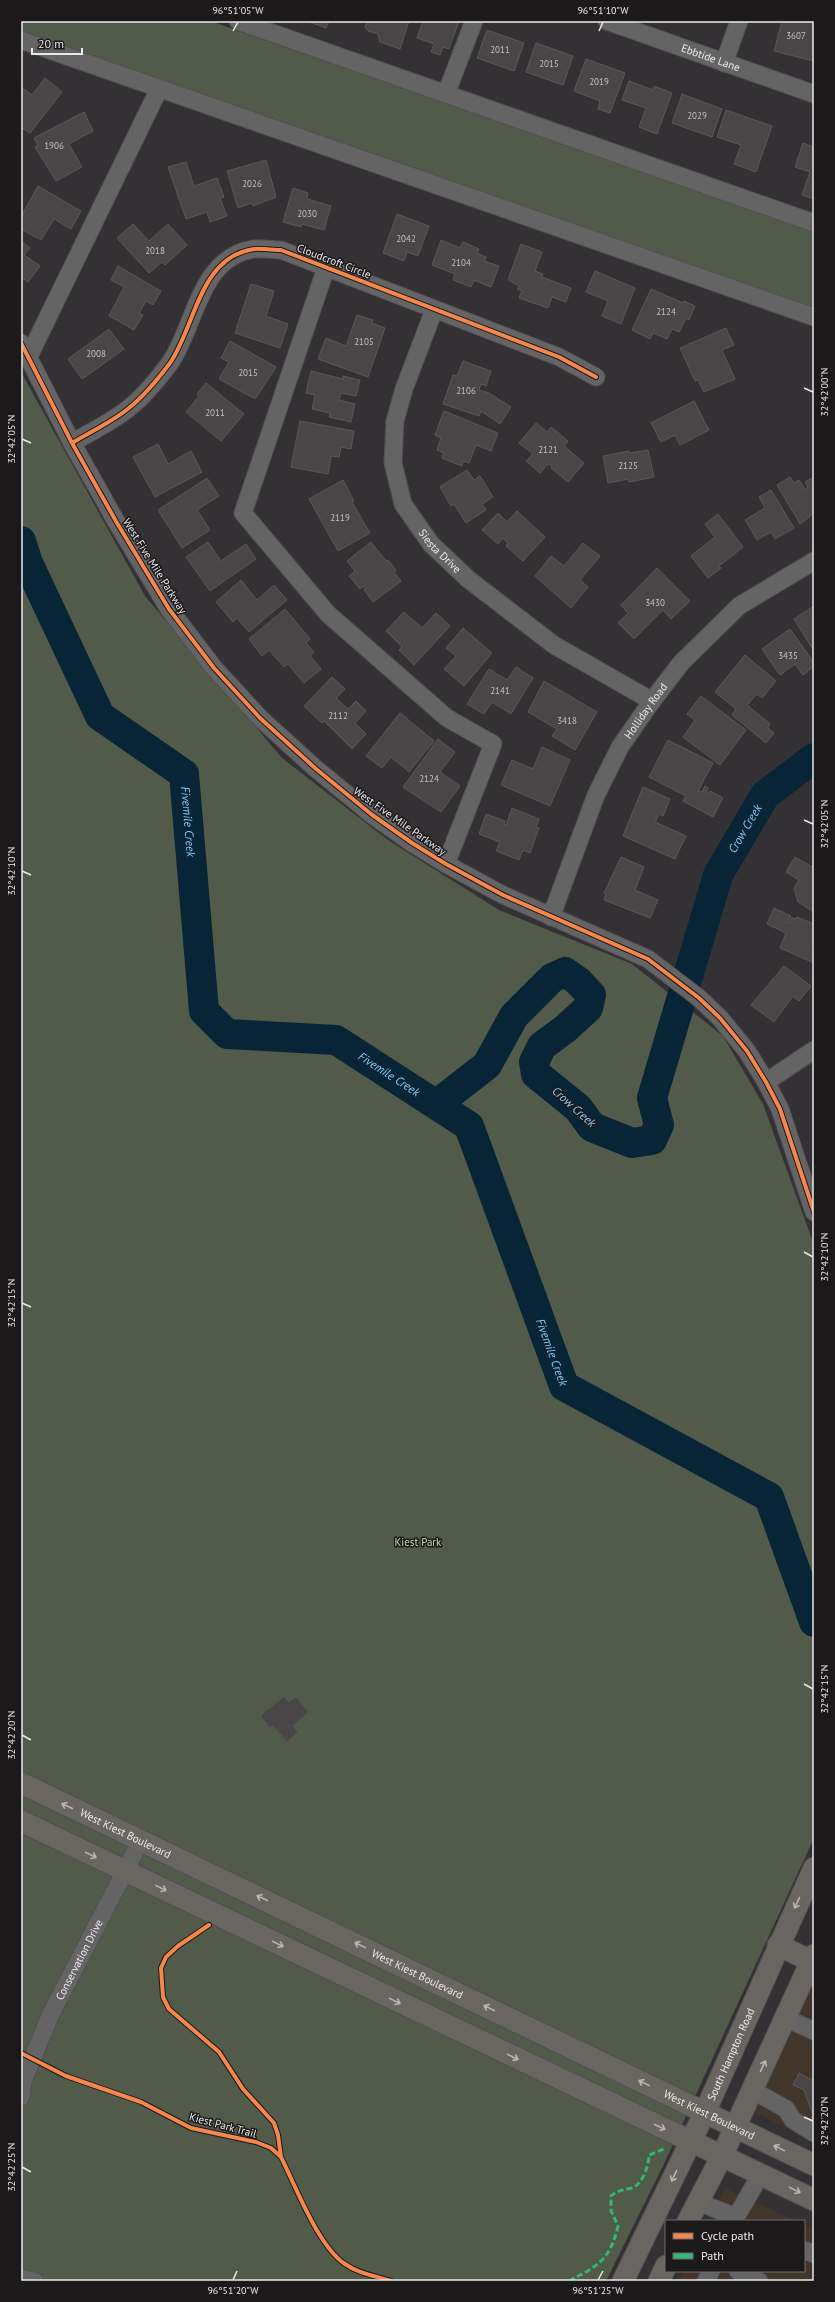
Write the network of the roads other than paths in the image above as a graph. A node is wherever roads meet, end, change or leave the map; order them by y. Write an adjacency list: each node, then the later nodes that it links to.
1 (238, 21): 8 (street)
2 (474, 21): 8 (street)
3 (607, 21): 6 (street, Ebbtide Lane)
4 (739, 21): 6 (street)
5 (21, 40): 7 (street)
6 (724, 63): 9 (street, Ebbtide Lane)
7 (159, 89): 13 (street); 14 (street)
8 (446, 94): 10 (street)
9 (814, 94)
10 (814, 223)
11 (326, 268): 12 (street, Cloudcroft Circle); 16 (street, Cloudcroft Circle); 19 (street)
12 (434, 310): 15 (street, Cloudcroft Circle); 18 (street, Siesta Drive)
13 (814, 317)
14 (25, 350): 16 (street, West Five Mile Parkway)
15 (596, 377)
16 (72, 443): 19 (street, West Five Mile Parkway)
17 (814, 561): 18 (street, Holliday Road)
18 (652, 701): 20 (street, Holliday Road)
19 (446, 864): 20 (street, West Five Mile Parkway)
20 (551, 917): 22 (street, West Five Mile Parkway)
21 (814, 1050): 22 (street)
22 (766, 1082): 23 (street, West Five Mile Parkway)
23 (814, 1212)
24 (21, 1784): 26 (main road, West Kiest Boulevard, one-way to 24)
25 (21, 1821): 28 (main road, one-way to 28)
26 (140, 1840): 28 (street, Conservation Drive); 35 (main road, West Kiest Boulevard, one-way to 26)
27 (814, 1868): 29 (main road, South Hampton Road, one-way to 29)
28 (126, 1872): 33 (street, Conservation Drive); 38 (main road, one-way to 38)
29 (778, 1945): 30 (main road); 35 (main road, South Hampton Road)
30 (813, 1959): 31 (main road)
31 (785, 2018): 32 (street); 34 (main road, one-way to 31)
32 (814, 2031)
33 (22, 2087)
34 (752, 2090): 36 (main road); 37 (street)
35 (705, 2112): 36 (main road, West Kiest Boulevard); 38 (main road, South Hampton Road)
36 (735, 2127): 39 (main road); 40 (main road, West Kiest Boulevard, one-way to 36)
37 (814, 2133)
38 (691, 2141): 39 (main road); 51 (main road, South Hampton Road, one-way to 51)
39 (722, 2156): 41 (main road); 43 (main road)
40 (814, 2165)
41 (761, 2174): 42 (main road, one-way to 42); 45 (street)
42 (814, 2200)
43 (698, 2202): 44 (main road); 45 (street)
44 (689, 2220)
45 (738, 2220)
46 (665, 2268): 52 (main road)
47 (710, 2272): 53 (street)
48 (740, 2272): 54 (street)
49 (21, 2278): 50 (street)
50 (34, 2281)
51 (623, 2281)
52 (659, 2281)
53 (706, 2281)
54 (759, 2281)

